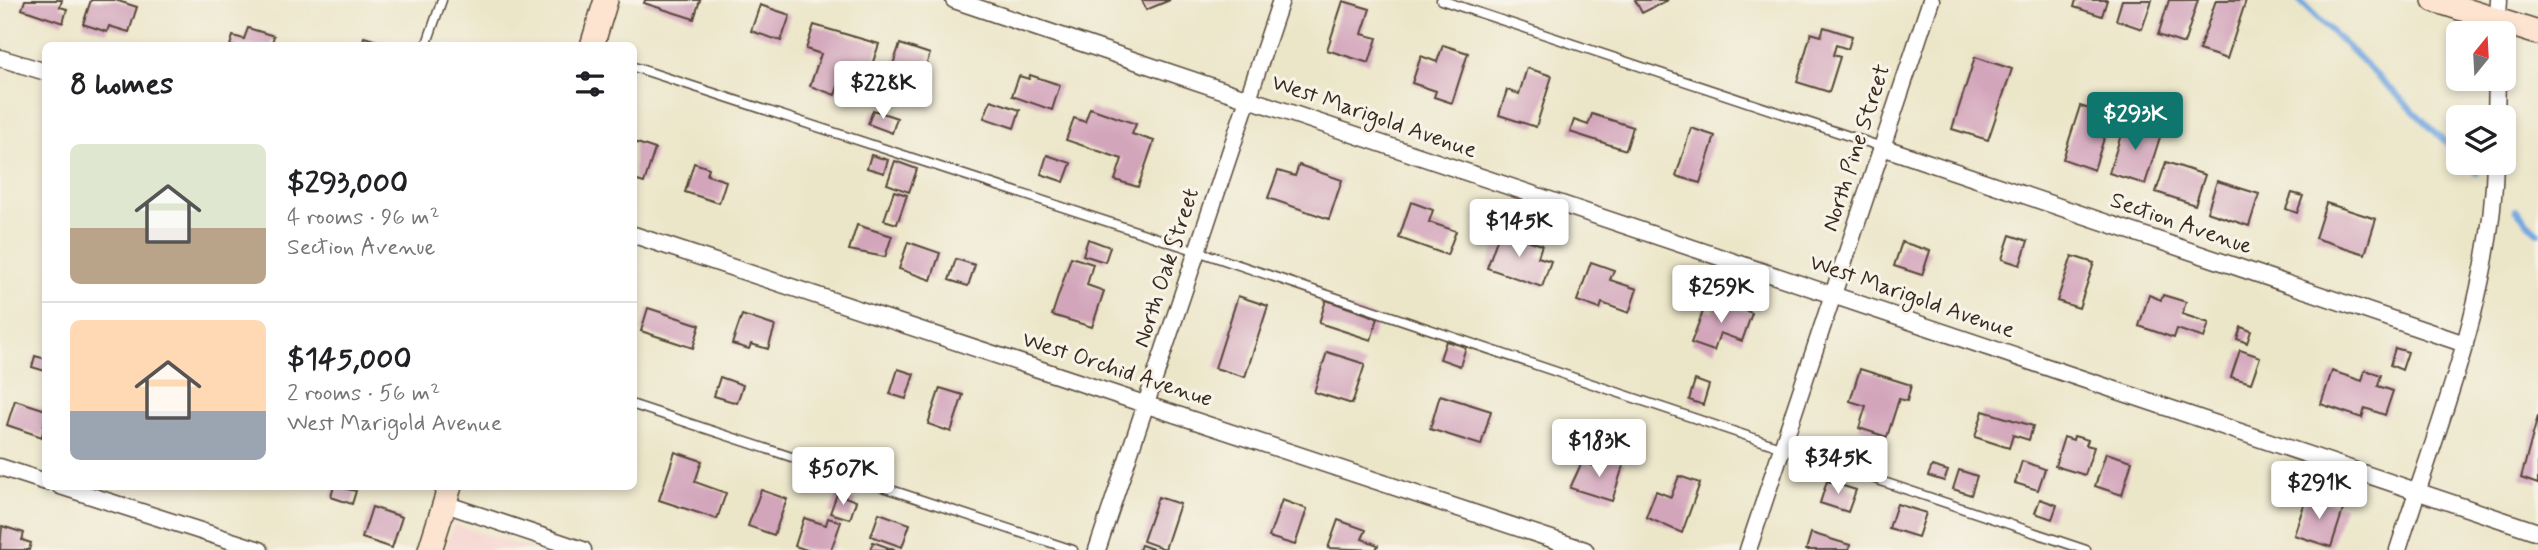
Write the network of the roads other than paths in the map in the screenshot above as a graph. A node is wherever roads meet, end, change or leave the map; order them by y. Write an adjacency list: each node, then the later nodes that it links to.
1 (442, 0): 10 (lane)
2 (606, 0): 11 (street)
3 (954, 0): 15 (street, West Marigold Avenue)
4 (1281, 0): 15 (street, North Oak Street)
5 (1441, 0): 16 (lane)
6 (1931, 0): 16 (street, North Pine Street)
7 (2434, 0): 8 (street)
8 (2498, 18): 9 (street)
9 (2538, 33)
10 (427, 42)
11 (593, 42)
12 (0, 58): 14 (street)
13 (637, 68): 19 (lane)
14 (42, 71)
15 (1248, 98): 19 (street, North Oak Street); 20 (street, West Marigold Avenue)
16 (1882, 147): 20 (street, North Pine Street); 21 (street, Section Avenue)
17 (2494, 175): 21 (street)
18 (637, 236): 22 (street, West Orchid Avenue)
19 (1197, 251): 22 (street, North Oak Street); 24 (lane)
20 (1833, 295): 24 (street, North Pine Street); 28 (street, West Marigold Avenue)
21 (2465, 344): 28 (street)
22 (1146, 404): 35 (street, North Oak Street); 36 (street, West Orchid Avenue)
23 (637, 406): 34 (lane)
24 (1782, 448): 37 (street, North Pine Street); 38 (lane)
25 (0, 467): 26 (street)
26 (42, 481)
27 (72, 490): 31 (street)
28 (2417, 490): 30 (street, West Marigold Avenue); 39 (street)
29 (447, 495): 32 (street); 33 (street)
30 (2538, 532)
31 (260, 550)
32 (430, 550)
33 (583, 550)
34 (1073, 550)
35 (1097, 550)
36 (1585, 550)
37 (1748, 550)
38 (2086, 550)
39 (2398, 550)

